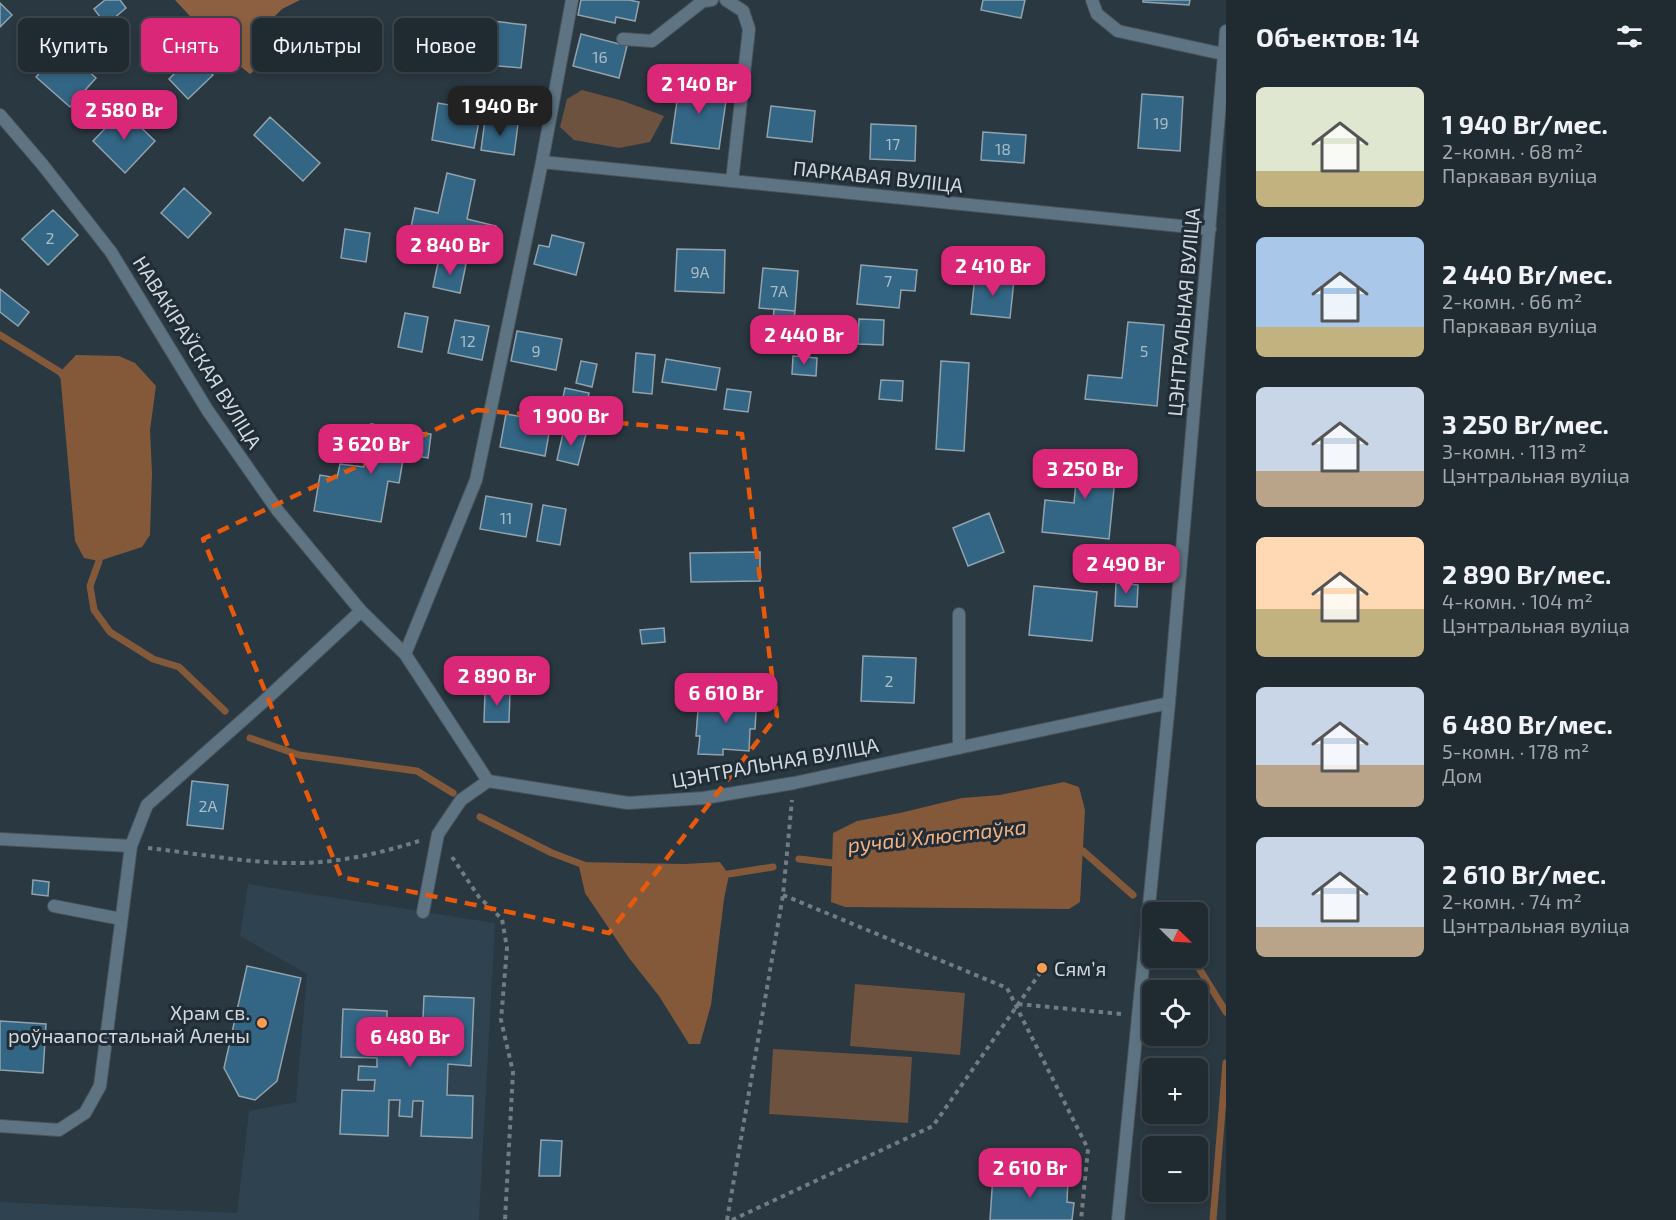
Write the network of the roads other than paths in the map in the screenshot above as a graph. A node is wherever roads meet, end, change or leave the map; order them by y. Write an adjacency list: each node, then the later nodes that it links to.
1 (572, 0): 9 (street)
2 (712, 0): 6 (street)
3 (726, 0): 10 (street)
4 (1092, 0): 7 (street)
5 (1226, 31): 7 (street, ЦЭНТРАЛЬНАЯ ВУЛІЦА)
6 (623, 39)
7 (1223, 54): 11 (street, ЦЭНТРАЛЬНАЯ ВУЛІЦА)
8 (0, 115): 12 (street, НАВАКІРАЎСКАЯ ВУЛІЦА)
9 (542, 162): 10 (street, ПАРКАВАЯ ВУЛІЦА); 14 (street)
10 (732, 181): 11 (street, ПАРКАВАЯ ВУЛІЦА)
11 (1210, 229): 15 (street, ЦЭНТРАЛЬНАЯ ВУЛІЦА)
12 (361, 611): 14 (street); 19 (street)
13 (960, 614): 16 (street)
14 (405, 654): 17 (street)
15 (1169, 703): 16 (street, ЦЭНТРАЛЬНАЯ ВУЛІЦА); 24 (street, ЦЭНТРАЛЬНАЯ ВУЛІЦА)
16 (959, 748): 17 (street, ЦЭНТРАЛЬНАЯ ВУЛІЦА)
17 (488, 780): 21 (street)
18 (0, 839): 19 (street)
19 (131, 846): 22 (street)
20 (54, 906): 22 (street)
21 (423, 912)
22 (121, 919): 23 (street)
23 (0, 1126)
24 (1118, 1220)

